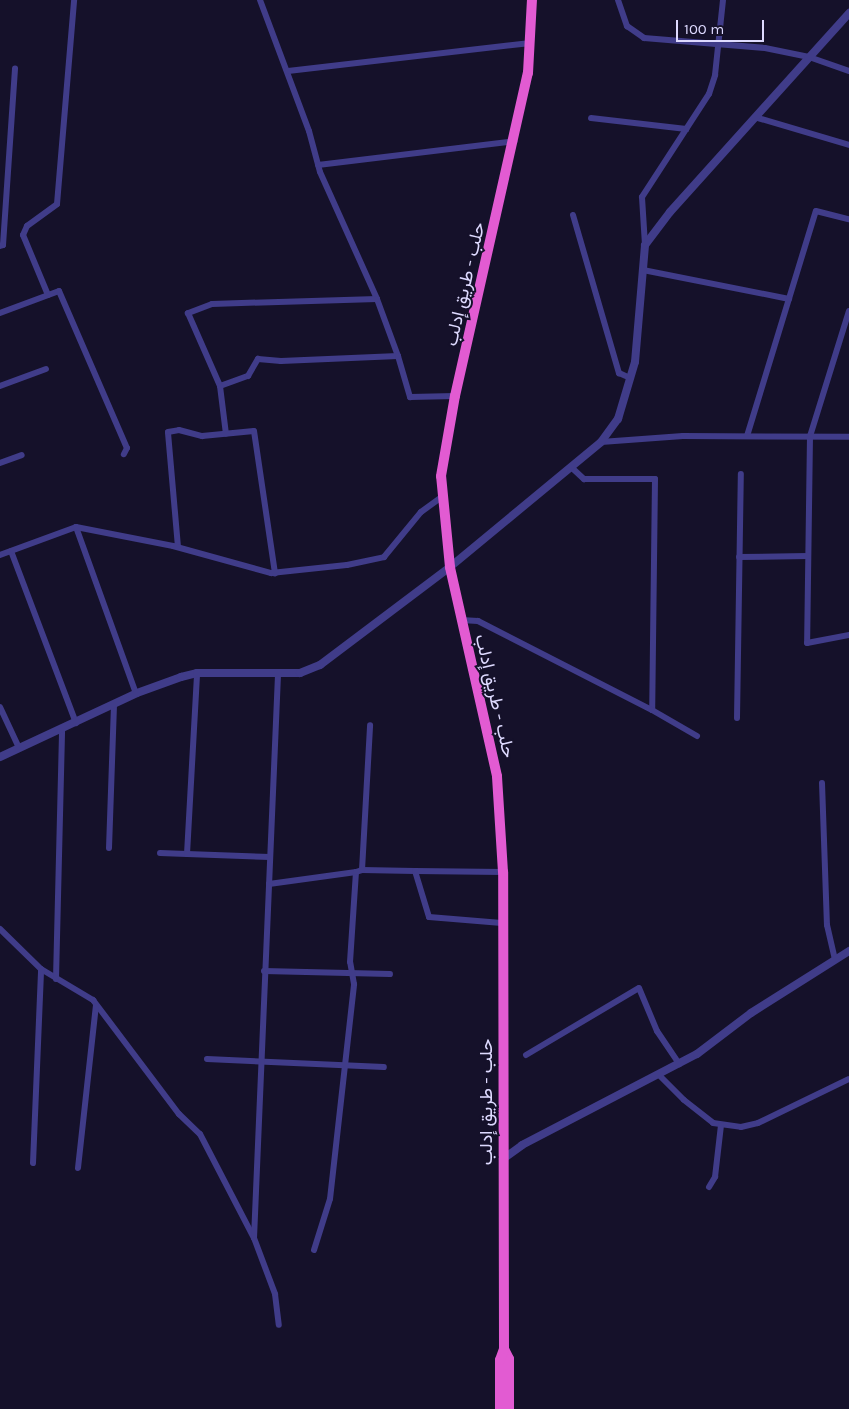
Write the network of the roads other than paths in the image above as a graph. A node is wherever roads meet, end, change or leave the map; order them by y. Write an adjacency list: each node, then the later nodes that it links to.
1 (74, 0): 24 (street)
2 (260, 0): 11 (street)
3 (532, 0): 7 (highway, حلب - طريق إدلب)
4 (618, 0): 8 (street)
5 (723, 0): 8 (street)
6 (849, 13): 9 (street)
7 (530, 43): 11 (street); 16 (highway, حلب - طريق إدلب)
8 (718, 46): 9 (street); 15 (street)
9 (809, 57): 12 (street); 14 (street)
10 (15, 68): 22 (street)
11 (288, 71): 18 (street)
12 (849, 71)
13 (591, 118): 15 (street)
14 (758, 118): 17 (street); 21 (street)
15 (686, 129): 21 (street)
16 (514, 141): 18 (street); 34 (highway, حلب - طريق إدلب)
17 (849, 145)
18 (318, 165): 25 (street)
19 (572, 215): 31 (street)
20 (849, 219): 26 (street)
21 (644, 245): 23 (street)
22 (0, 246)
23 (643, 270): 26 (street); 31 (street)
24 (48, 295): 28 (street); 40 (street)
25 (377, 299): 29 (street); 33 (street)
26 (789, 299): 36 (street)
27 (849, 311): 37 (street)
28 (0, 313)
29 (398, 356): 33 (street); 34 (street)
30 (46, 369): 32 (street)
31 (630, 378): 39 (street)
32 (0, 386)
33 (220, 386): 35 (street)
34 (455, 396): 45 (highway, حلب - طريق إدلب)
35 (226, 434): 47 (street); 53 (street)
36 (747, 436): 37 (street); 39 (street)
37 (810, 436): 38 (street); 50 (street)
38 (849, 438)
39 (601, 442): 43 (street)
40 (124, 454)
41 (22, 455): 42 (street)
42 (0, 463)
43 (571, 467): 52 (street); 61 (street)
44 (741, 474): 51 (street)
45 (442, 496): 52 (highway, حلب - طريق إدلب); 53 (street)
46 (76, 527): 47 (street); 48 (street); 58 (street)
47 (178, 547): 53 (street)
48 (11, 551): 49 (street); 63 (street)
49 (0, 555)
50 (808, 556): 51 (street); 55 (street)
51 (739, 557): 62 (street)
52 (450, 566): 54 (highway, حلب - طريق إدلب); 57 (street)
53 (275, 572)
54 (461, 620): 61 (street); 76 (highway, حلب - طريق إدلب)
55 (849, 635)
56 (197, 673): 57 (street); 58 (street); 72 (street)
57 (278, 674): 73 (street)
58 (136, 694): 59 (street)
59 (114, 704): 63 (street); 70 (street)
60 (0, 707): 67 (street)
61 (652, 710): 66 (street)
62 (736, 718)
63 (76, 723): 65 (street)
64 (370, 725): 74 (street)
65 (62, 728): 67 (street); 86 (street)
66 (697, 736)
67 (19, 748): 68 (street)
68 (0, 757)
69 (822, 783): 81 (street)
70 (109, 848)
71 (160, 853): 72 (street)
72 (187, 854): 73 (street)
73 (270, 857): 77 (street)
74 (359, 871): 75 (street); 77 (street); 84 (street)
75 (415, 871): 76 (street); 78 (street)
76 (503, 872): 78 (highway, حلب - طريق إدلب)
77 (269, 884): 83 (street)
78 (502, 923): 97 (highway, حلب - طريق إدلب)
79 (0, 929): 82 (street)
80 (849, 951): 81 (street)
81 (835, 959): 92 (street)
82 (41, 969): 86 (street); 98 (street)
83 (264, 971): 84 (street); 90 (street)
84 (353, 973): 85 (street); 91 (street)
85 (390, 974)
86 (56, 979): 87 (street)
87 (96, 1006): 99 (street); 101 (street)
88 (526, 1055): 92 (street)
89 (207, 1059): 90 (street)
90 (261, 1061): 91 (street); 101 (street)
91 (343, 1064): 93 (street); 102 (street)
92 (679, 1064): 94 (street)
93 (384, 1067)
94 (659, 1074): 96 (street); 97 (street)
95 (849, 1079): 96 (street)
96 (721, 1125): 100 (street)
97 (502, 1159): 104 (highway, حلب - طريق إدلب)
98 (33, 1163)
99 (78, 1168)
100 (709, 1187)
101 (254, 1238): 103 (street)
102 (314, 1250)
103 (279, 1325)
104 (504, 1349): 105 (highway, حلب - طريق إدلب); 106 (highway)
105 (500, 1409)
106 (509, 1409)

